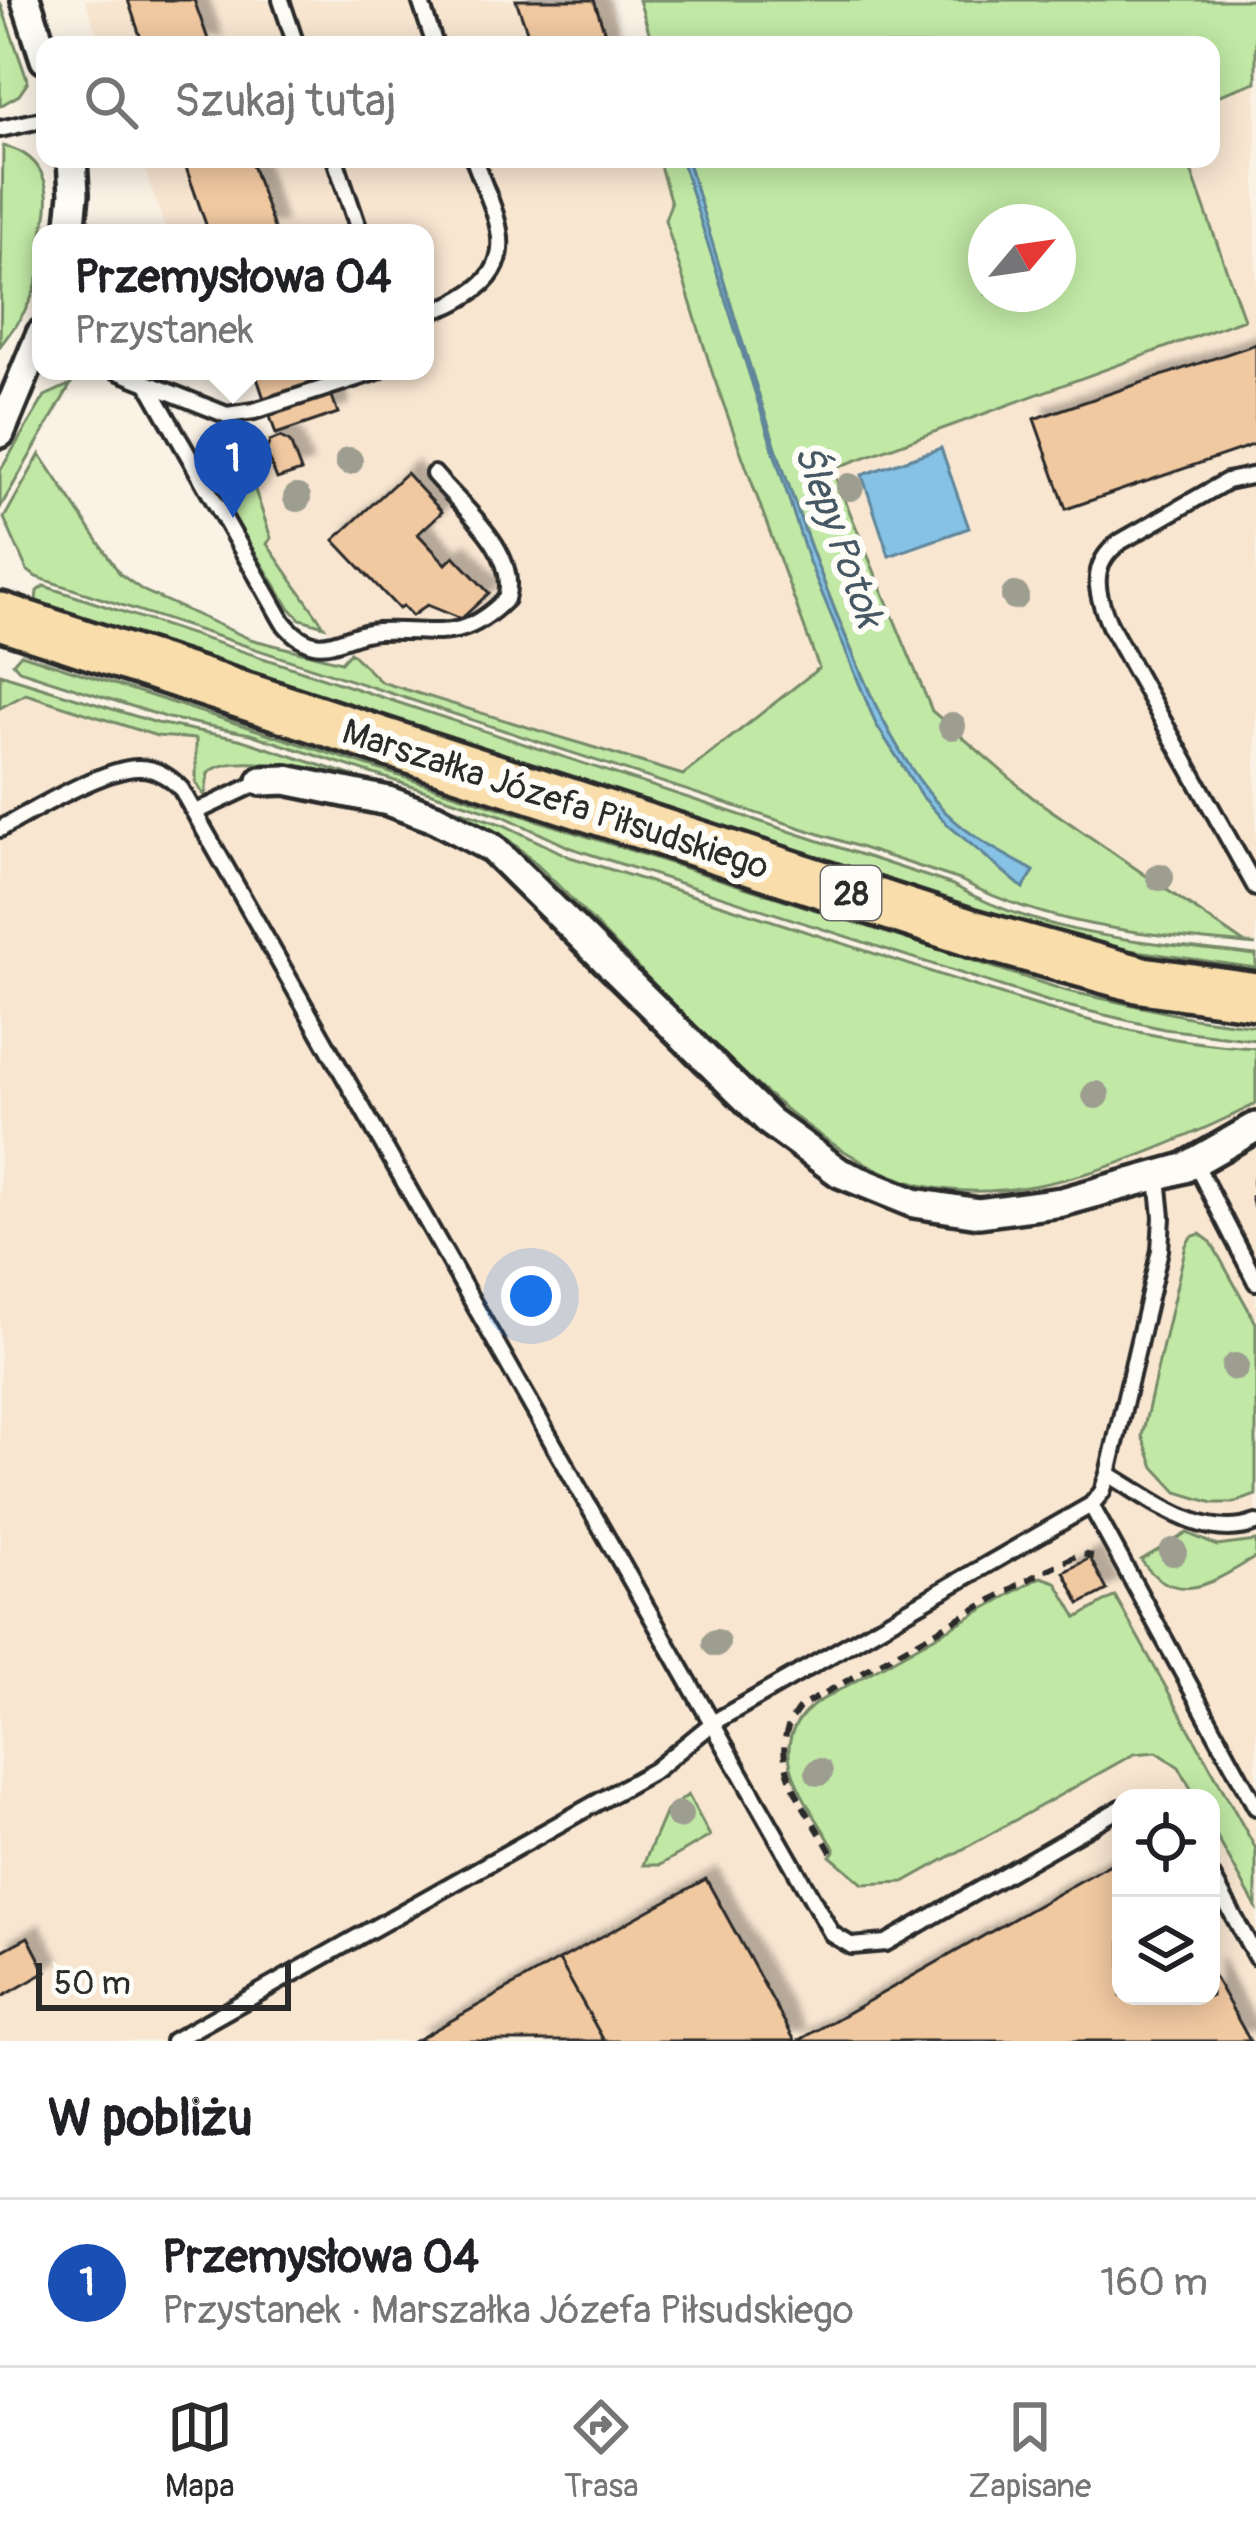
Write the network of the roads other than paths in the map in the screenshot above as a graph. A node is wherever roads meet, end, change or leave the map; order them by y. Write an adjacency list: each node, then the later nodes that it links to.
1 (26, 0): 4 (street)
2 (281, 0): 5 (lane)
3 (420, 0): 6 (lane)
4 (38, 36)
5 (293, 36)
6 (432, 36)
7 (36, 121): 8 (lane)
8 (0, 128)
9 (73, 168): 12 (street)
10 (338, 168): 13 (lane)
11 (477, 168): 14 (lane)
12 (71, 224)
13 (357, 224)
14 (434, 309)
15 (32, 349): 20 (street)
16 (32, 358): 21 (street)
17 (136, 380): 19 (lane)
18 (348, 380): 19 (lane)
19 (149, 386): 22 (lane)
20 (0, 389)
21 (0, 434)
22 (434, 474)
23 (1256, 475): 28 (lane)
24 (2, 614): 29 (main road, Marszałka Józefa Piłsudskiego / 28)
25 (262, 781): 26 (lane); 32 (street)
26 (196, 812): 27 (lane); 37 (lane)
27 (0, 829)
28 (1256, 888)
29 (1256, 996)
30 (1256, 1127): 31 (street)
31 (1195, 1163): 32 (street); 33 (lane)
32 (1158, 1177): 34 (lane)
33 (1256, 1282)
34 (1108, 1474): 35 (lane); 36 (lane)
35 (1091, 1505): 37 (lane); 38 (lane)
36 (1256, 1523)
37 (714, 1722): 39 (lane); 42 (lane)
38 (1256, 1807)
39 (1112, 1813)
40 (1220, 1891): 41 (lane)
41 (1256, 1957)
42 (173, 2041)

